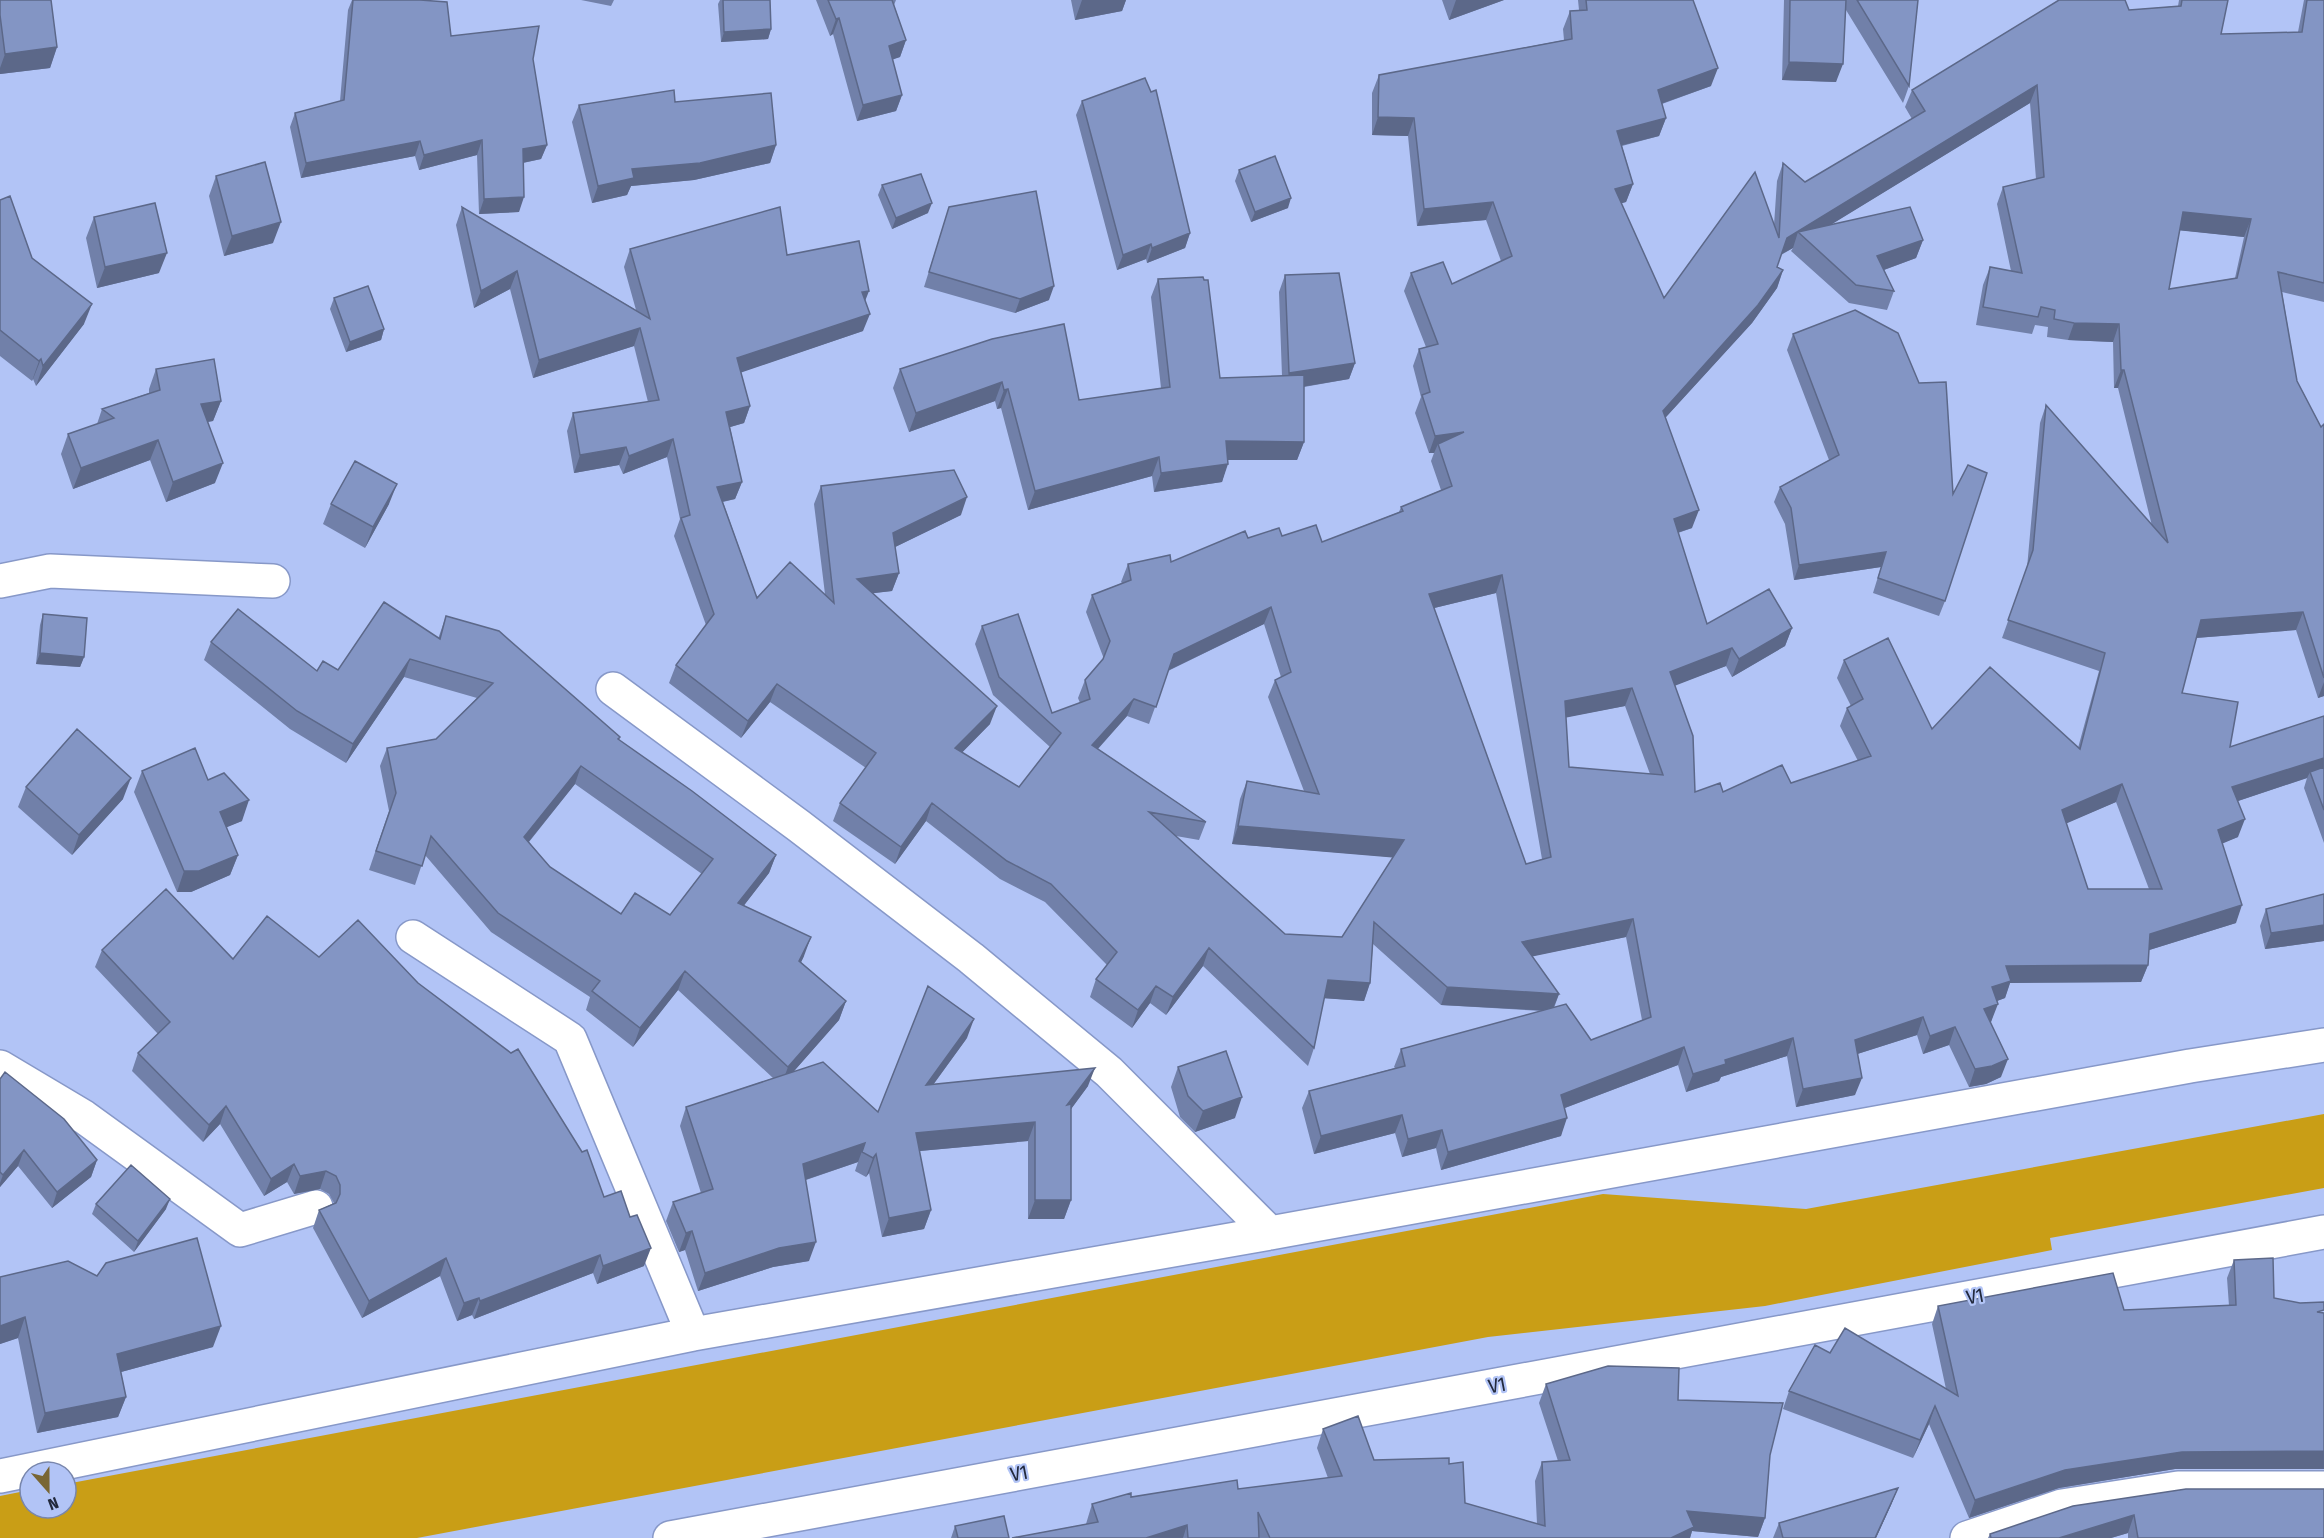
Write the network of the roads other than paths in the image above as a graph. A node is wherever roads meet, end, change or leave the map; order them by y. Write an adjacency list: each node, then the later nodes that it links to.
1 (0, 581): 2 (street)
2 (273, 581)
3 (613, 689): 9 (street)
4 (412, 937): 10 (street)
5 (2324, 1045): 9 (street)
6 (0, 1067): 7 (street)
7 (316, 1207)
8 (2324, 1232): 13 (street, V1)
9 (1270, 1233): 10 (street)
10 (693, 1334): 11 (street)
11 (0, 1476)
12 (2324, 1488): 14 (street)
13 (670, 1538)
14 (1967, 1538)

